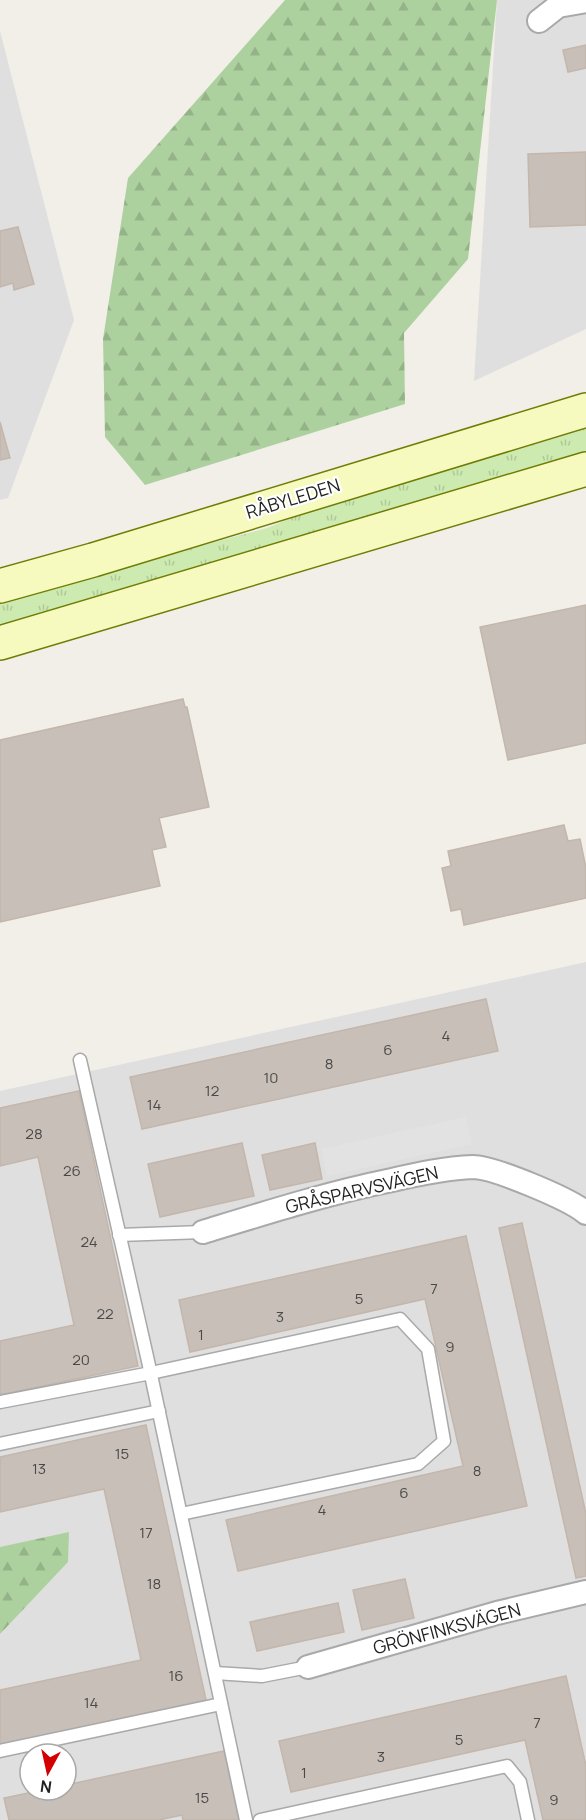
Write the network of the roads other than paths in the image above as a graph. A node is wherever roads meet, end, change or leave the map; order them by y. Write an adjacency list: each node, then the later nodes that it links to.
1 (586, 1): 2 (street)
2 (557, 3): 3 (street)
3 (539, 21)
4 (586, 410): 6 (main road, RÅBYLEDEN)
5 (586, 469): 7 (main road)
6 (0, 586)
7 (0, 643)
8 (80, 1060): 11 (lane)
9 (586, 1213): 10 (street, GRÅSPARVSVÄGEN)
10 (203, 1232): 11 (lane)
11 (119, 1235): 12 (lane)
12 (151, 1373): 13 (lane); 14 (lane); 16 (lane)
13 (0, 1402)
14 (159, 1411): 15 (lane); 16 (lane)
15 (0, 1444)
16 (181, 1514): 19 (lane)
17 (586, 1592): 18 (street, GRÖNFINKSVÄGEN)
18 (308, 1667): 19 (lane)
19 (215, 1673): 20 (lane)
20 (221, 1704): 21 (lane); 22 (lane)
21 (0, 1751)
22 (246, 1820)
23 (260, 1820): 24 (lane)
24 (528, 1820)

